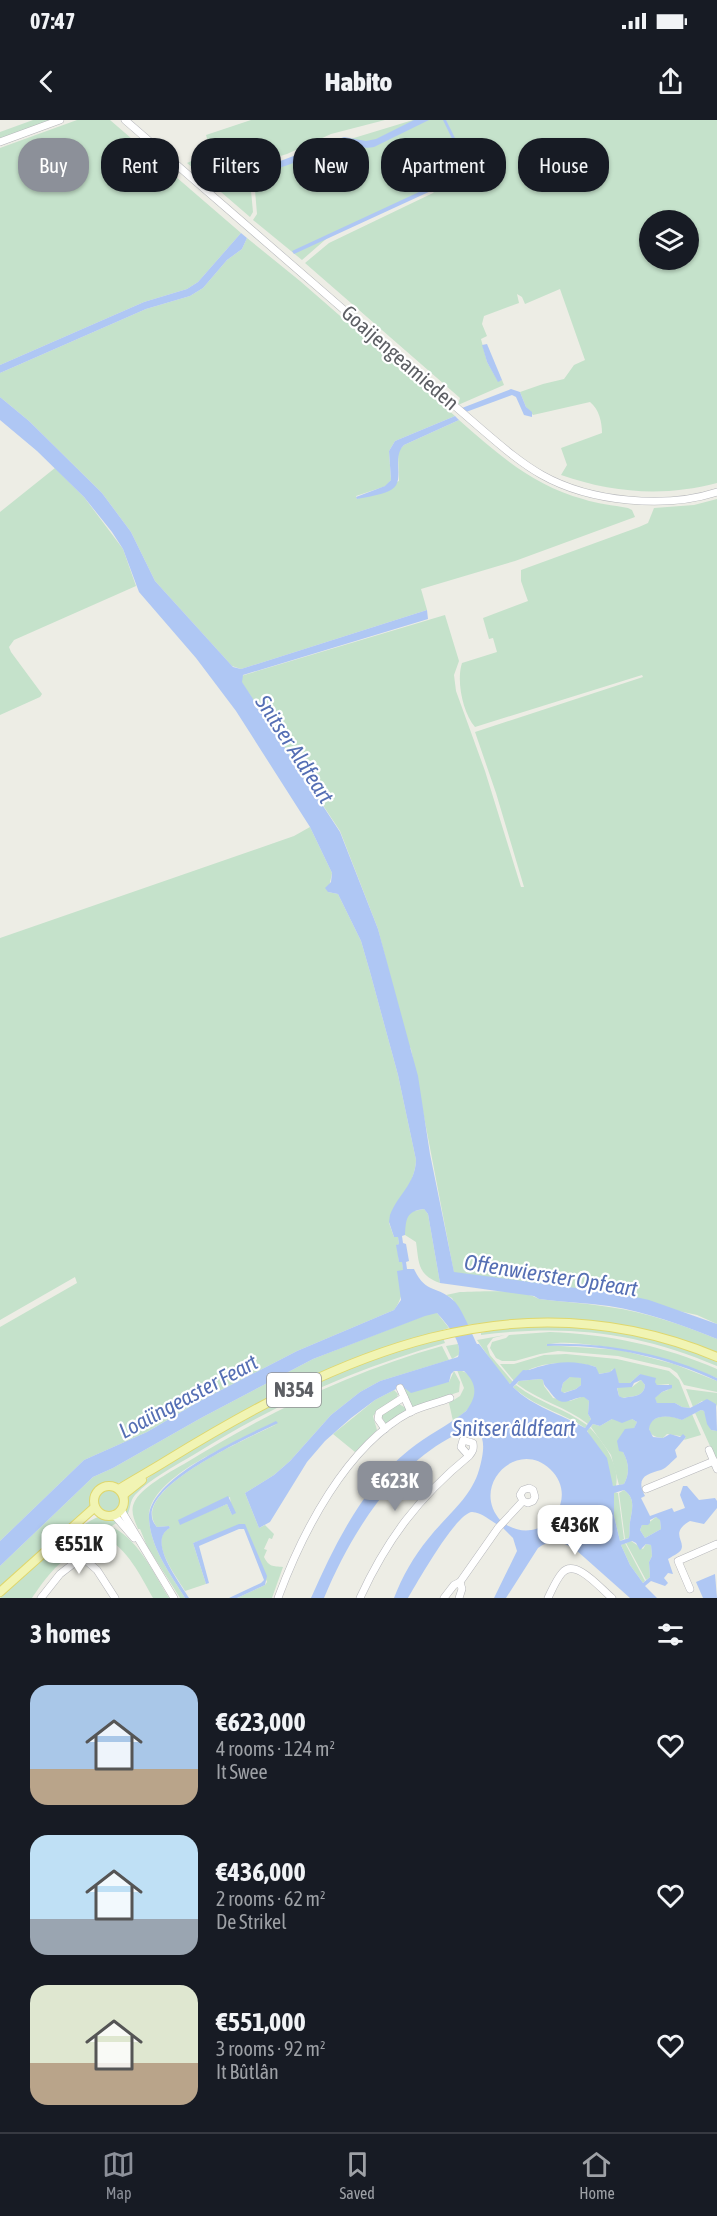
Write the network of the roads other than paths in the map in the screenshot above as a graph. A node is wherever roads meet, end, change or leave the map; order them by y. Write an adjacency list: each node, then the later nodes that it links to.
1 (60, 120): 3 (street)
2 (125, 120): 4 (street, Goaijengeamieden)
3 (0, 142)
4 (717, 492)
5 (717, 1357): 15 (main road, N354)
6 (400, 1388): 7 (street)
7 (404, 1397): 9 (street); 10 (street)
8 (450, 1398): 9 (street)
9 (411, 1412): 10 (street)
10 (385, 1429): 26 (street)
11 (709, 1450): 13 (street)
12 (469, 1456): 27 (street)
13 (716, 1465): 14 (street)
14 (646, 1489)
15 (121, 1492): 17 (main road, N354); 18 (main road)
16 (523, 1501): 20 (street)
17 (97, 1510): 18 (main road); 22 (main road, N354)
18 (117, 1513): 25 (street)
19 (717, 1544): 21 (street)
20 (460, 1582): 28 (street); 29 (street)
21 (690, 1589)
22 (0, 1592)
23 (41, 1598): 24 (street)
24 (115, 1598)
25 (174, 1598)
26 (278, 1598)
27 (360, 1598)
28 (444, 1598)
29 (459, 1598)
30 (548, 1598): 31 (street)
31 (612, 1598)

